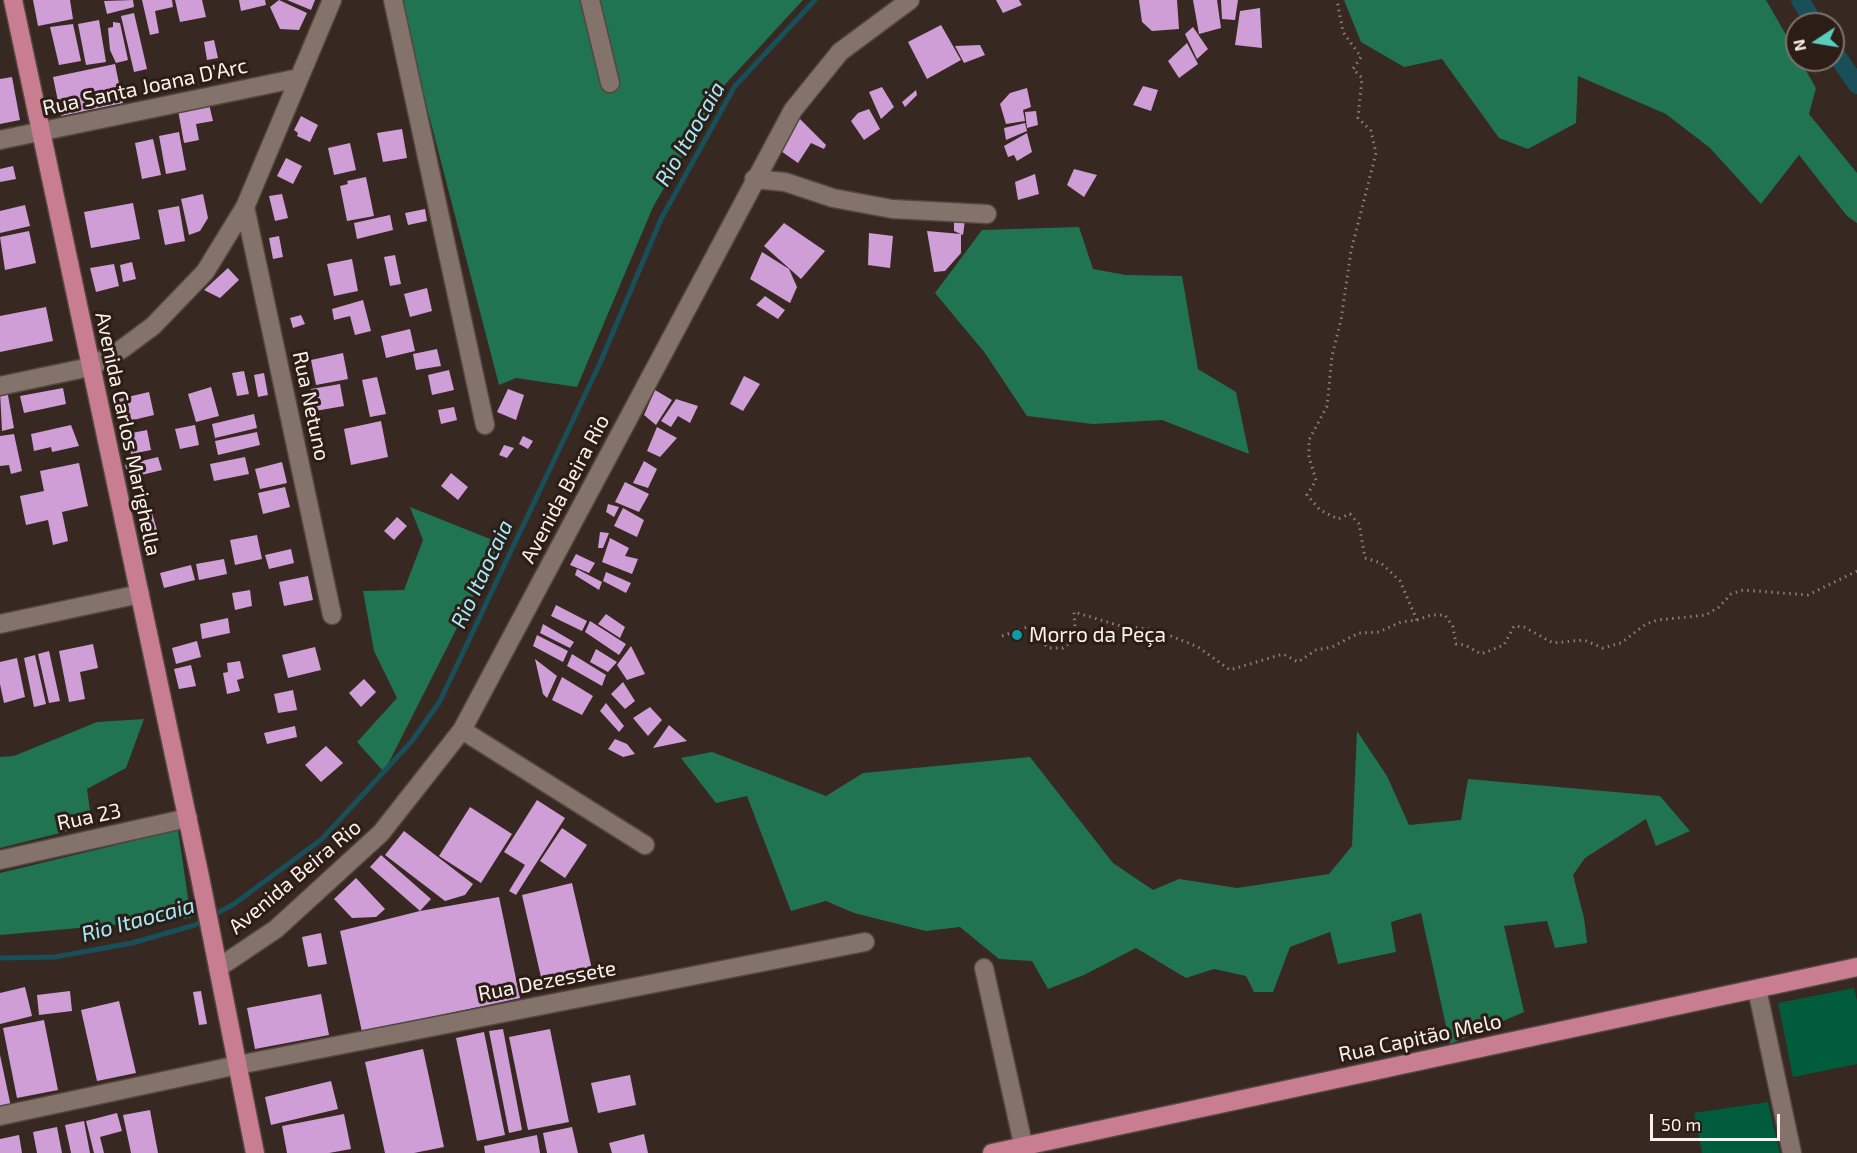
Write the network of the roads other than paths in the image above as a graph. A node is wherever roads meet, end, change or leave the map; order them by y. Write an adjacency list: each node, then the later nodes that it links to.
1 (13, 0): 8 (main road, Avenida Carlos Marighella)
2 (332, 0): 6 (street)
3 (393, 0): 15 (street)
4 (590, 0): 7 (street)
5 (910, 0): 10 (street, Avenida Beira Rio)
6 (298, 78): 8 (street, Rua Santa Joana D'Arc); 11 (street)
7 (610, 83)
8 (41, 132): 9 (street, Rua Santa Joana D'Arc); 13 (main road, Avenida Carlos Marighella)
9 (0, 140)
10 (754, 179): 12 (street); 19 (street, Avenida Beira Rio)
11 (244, 207): 13 (street); 17 (street, Rua Netuno)
12 (987, 214)
13 (90, 367): 14 (street); 16 (main road, Avenida Carlos Marighella)
14 (0, 386)
15 (485, 425)
16 (140, 594): 18 (street); 20 (main road, Avenida Carlos Marighella)
17 (332, 615)
18 (0, 624)
19 (462, 730): 21 (street); 25 (street, Avenida Beira Rio)
20 (188, 818): 22 (street, Rua 23); 25 (main road, Avenida Carlos Marighella)
21 (645, 845)
22 (0, 860)
23 (865, 942): 28 (street, Rua Dezessete)
24 (1857, 967): 27 (main road, Rua Capitão Melo)
25 (219, 968): 28 (main road, Avenida Carlos Marighella)
26 (984, 968): 30 (street)
27 (1757, 989): 30 (main road, Rua Capitão Melo); 33 (street)
28 (238, 1065): 29 (street, Rua Dezessete); 31 (main road, Avenida Carlos Marighella)
29 (0, 1116)
30 (1024, 1150): 32 (main road, Rua Capitão Melo)
31 (255, 1153)
32 (992, 1153)
33 (1792, 1153)

